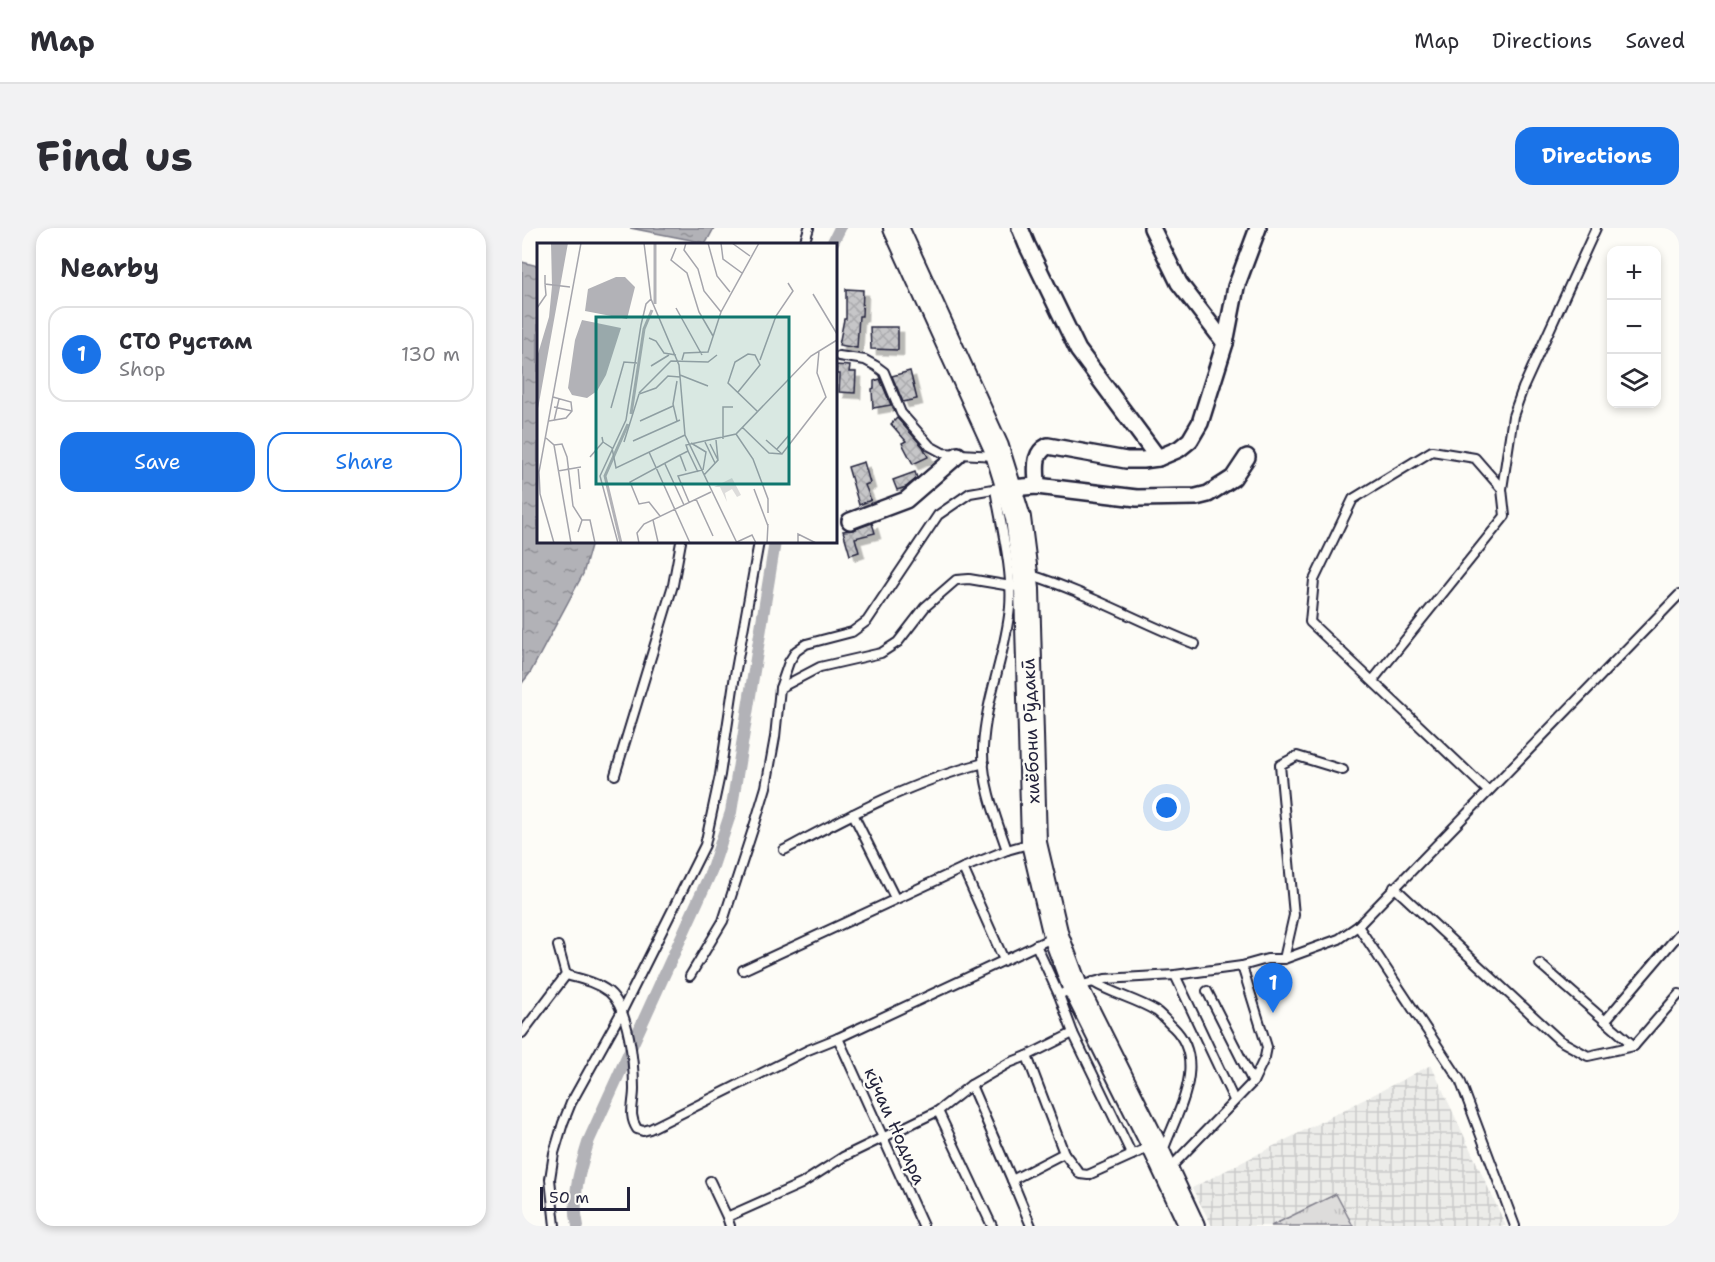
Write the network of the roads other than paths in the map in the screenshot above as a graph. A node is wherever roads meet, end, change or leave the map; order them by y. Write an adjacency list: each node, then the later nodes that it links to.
1 (809, 228): 7 (lane)
2 (896, 228): 12 (highway, хиёбони Рӯдакӣ)
3 (1020, 228): 13 (street)
4 (1152, 228): 8 (street)
5 (1258, 228): 8 (street)
6 (1596, 228): 16 (lane)
7 (804, 243)
8 (1225, 343): 13 (street)
9 (839, 356): 10 (lane)
10 (958, 455): 12 (lane); 17 (street)
11 (1247, 456): 14 (street)
12 (1000, 457): 15 (highway, хиёбони Рӯдакӣ)
13 (1158, 458): 14 (street)
14 (1037, 486): 15 (street)
15 (1002, 488): 20 (highway, хиёбони Рӯдакӣ); 24 (lane)
16 (1502, 489): 23 (lane); 23 (lane)
17 (850, 521)
18 (681, 543): 27 (lane)
19 (759, 543): 51 (lane)
20 (1021, 583): 22 (lane); 24 (lane); 25 (lane); 30 (highway, хиёбони Рӯдакӣ)
21 (1679, 595): 28 (lane)
22 (1196, 644)
23 (1372, 680): 28 (lane)
24 (780, 688): 47 (lane)
25 (984, 763): 29 (lane); 32 (lane)
26 (1342, 770): 40 (lane)
27 (615, 775)
28 (1488, 791): 34 (lane)
29 (854, 814): 31 (lane); 35 (lane)
30 (1034, 843): 32 (lane); 38 (highway, хиёбони Рӯдакӣ)
31 (784, 850)
32 (1007, 850): 33 (lane)
33 (963, 868): 35 (lane); 41 (lane)
34 (1394, 887): 36 (lane); 56 (lane)
35 (895, 898): 44 (lane)
36 (1358, 926): 40 (lane); 75 (lane)
37 (1679, 934): 52 (lane)
38 (1046, 941): 41 (lane); 48 (highway, хиёбони Рӯдакӣ)
39 (558, 946): 45 (lane)
40 (1284, 959): 43 (lane)
41 (1004, 960): 55 (lane)
42 (1540, 964): 52 (lane)
43 (1242, 966): 46 (lane); 58 (lane)
44 (743, 970)
45 (566, 975): 51 (lane); 53 (lane)
46 (1176, 975): 48 (lane); 60 (lane)
47 (690, 976)
48 (1076, 988): 54 (lane); 65 (highway, хиёбони Рӯдакӣ); 65 (lane)
49 (1207, 991): 58 (lane)
50 (1679, 994): 56 (lane)
51 (623, 1015): 55 (lane); 69 (lane)
52 (1605, 1021): 56 (lane)
53 (522, 1033)
54 (1073, 1033): 57 (lane); 64 (lane)
55 (838, 1038): 62 (lane, кӯчаи Нодира)
56 (1634, 1046)
57 (1027, 1056): 59 (lane); 63 (lane)
58 (1253, 1082): 60 (lane)
59 (971, 1085): 61 (lane); 66 (lane)
60 (1234, 1100): 65 (lane)
61 (938, 1111): 62 (lane); 72 (lane)
62 (885, 1138): 68 (lane); 71 (lane, кӯчаи Нодира)
63 (1064, 1153): 64 (lane); 66 (lane)
64 (1132, 1155): 65 (lane)
65 (1161, 1158): 74 (highway, хиёбони Рӯдакӣ)
66 (1011, 1180): 73 (lane)
67 (710, 1181): 68 (lane)
68 (727, 1217): 70 (lane)
69 (555, 1226)
70 (730, 1226)
71 (923, 1226)
72 (993, 1226)
73 (1031, 1226)
74 (1192, 1226)
75 (1515, 1226)

